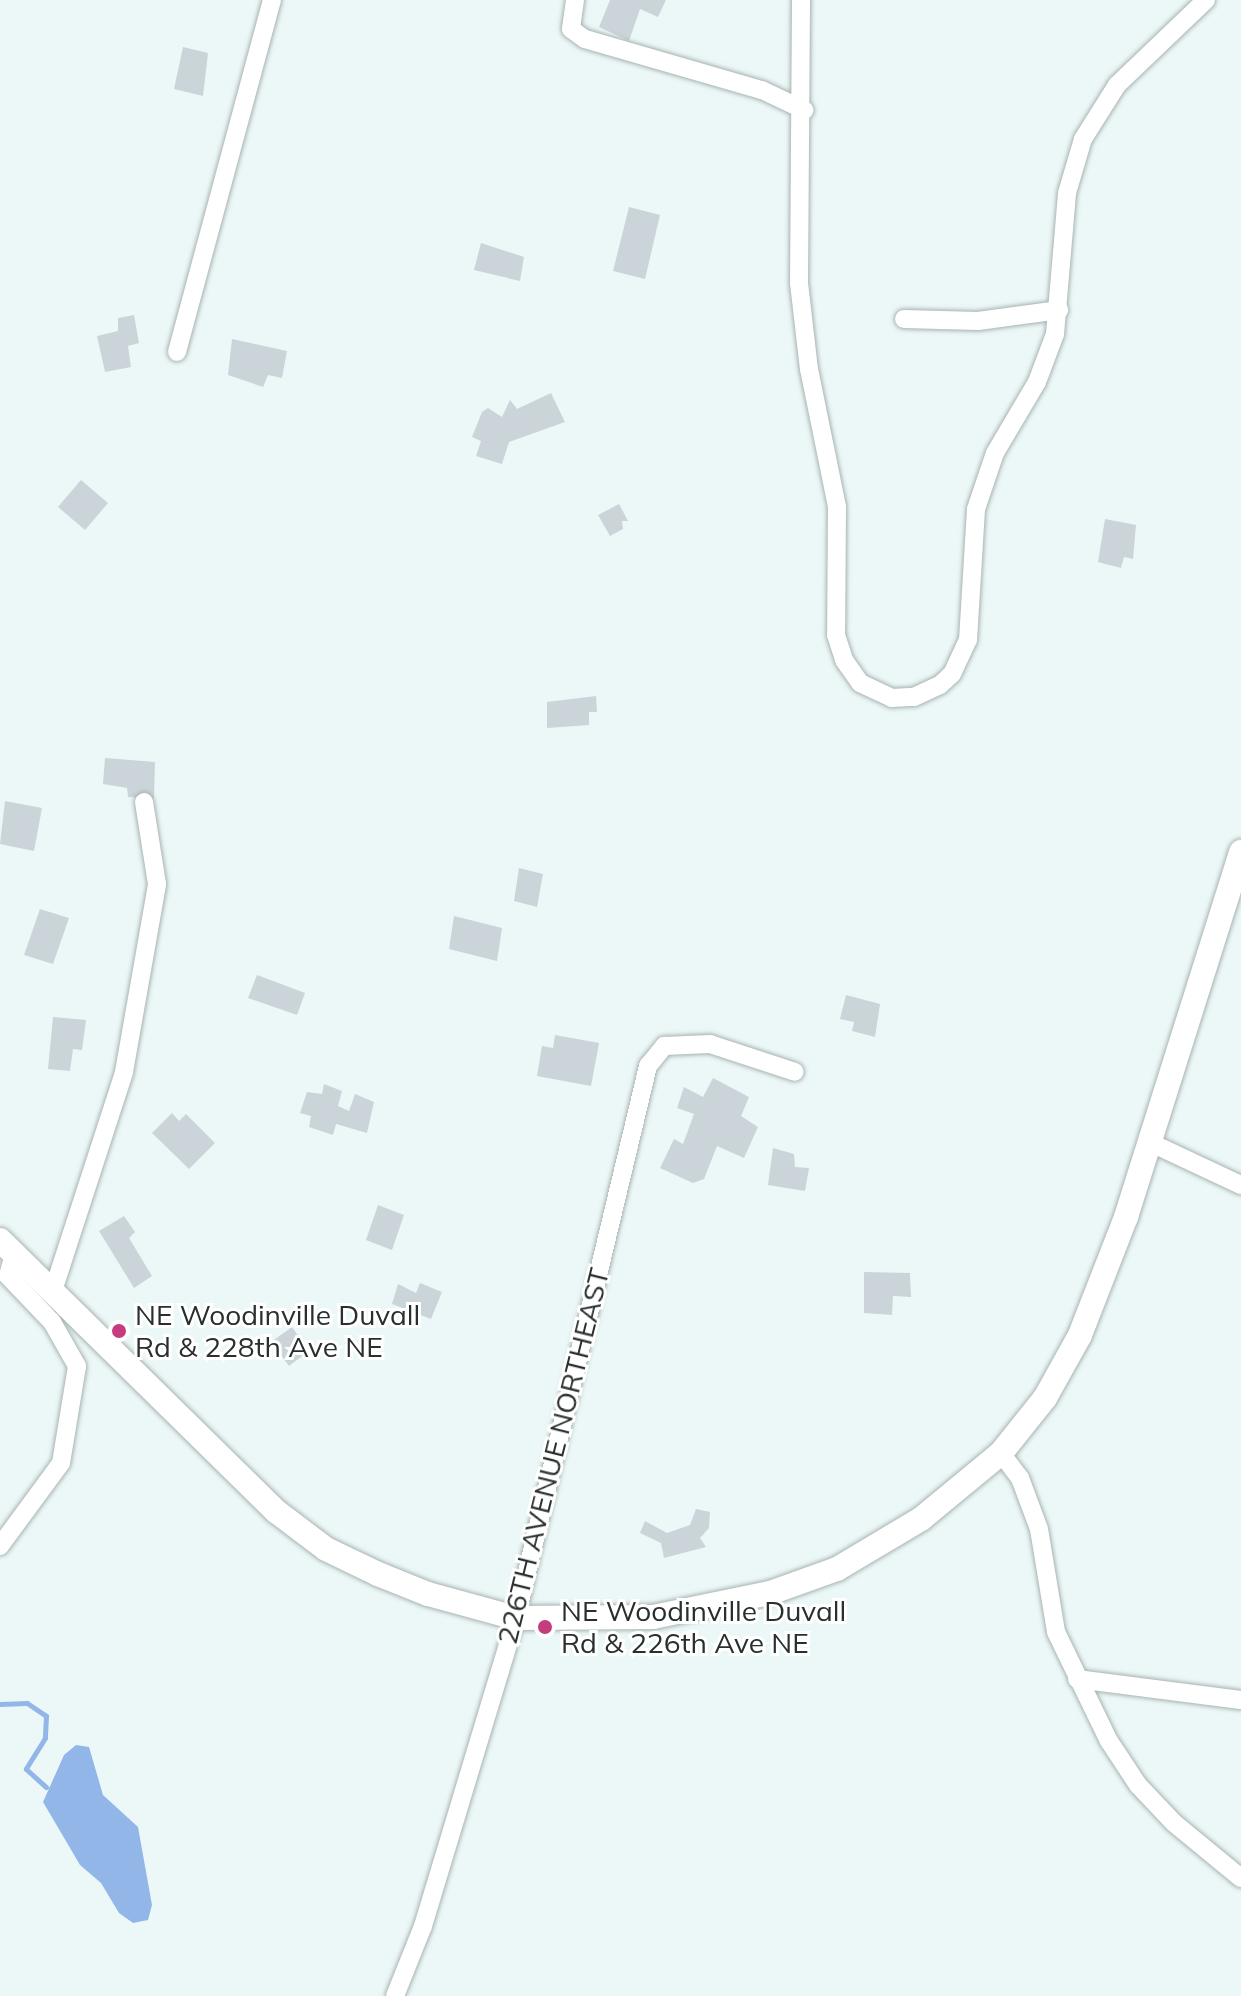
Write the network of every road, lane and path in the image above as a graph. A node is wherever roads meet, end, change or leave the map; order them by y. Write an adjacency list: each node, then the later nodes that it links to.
1 (272, 0): 8 (street)
2 (575, 0): 5 (street)
3 (801, 0): 5 (street)
4 (1206, 0): 6 (street)
5 (804, 110): 6 (street)
6 (1059, 310): 7 (street)
7 (904, 319)
8 (177, 352)
9 (144, 802): 15 (street)
10 (1241, 852): 12 (main road)
11 (795, 1072): 18 (street, 226TH AVENUE NORTHEAST)
12 (1149, 1142): 13 (street); 16 (main road)
13 (1241, 1185)
14 (7, 1247): 15 (main road); 17 (street)
15 (53, 1291): 18 (main road)
16 (1001, 1453): 18 (main road); 19 (street)
17 (0, 1546)
18 (516, 1618): 22 (street, 226TH AVENUE NORTHEAST)
19 (1077, 1679): 20 (street); 21 (street)
20 (1241, 1700)
21 (1241, 1878)
22 (395, 1996)

